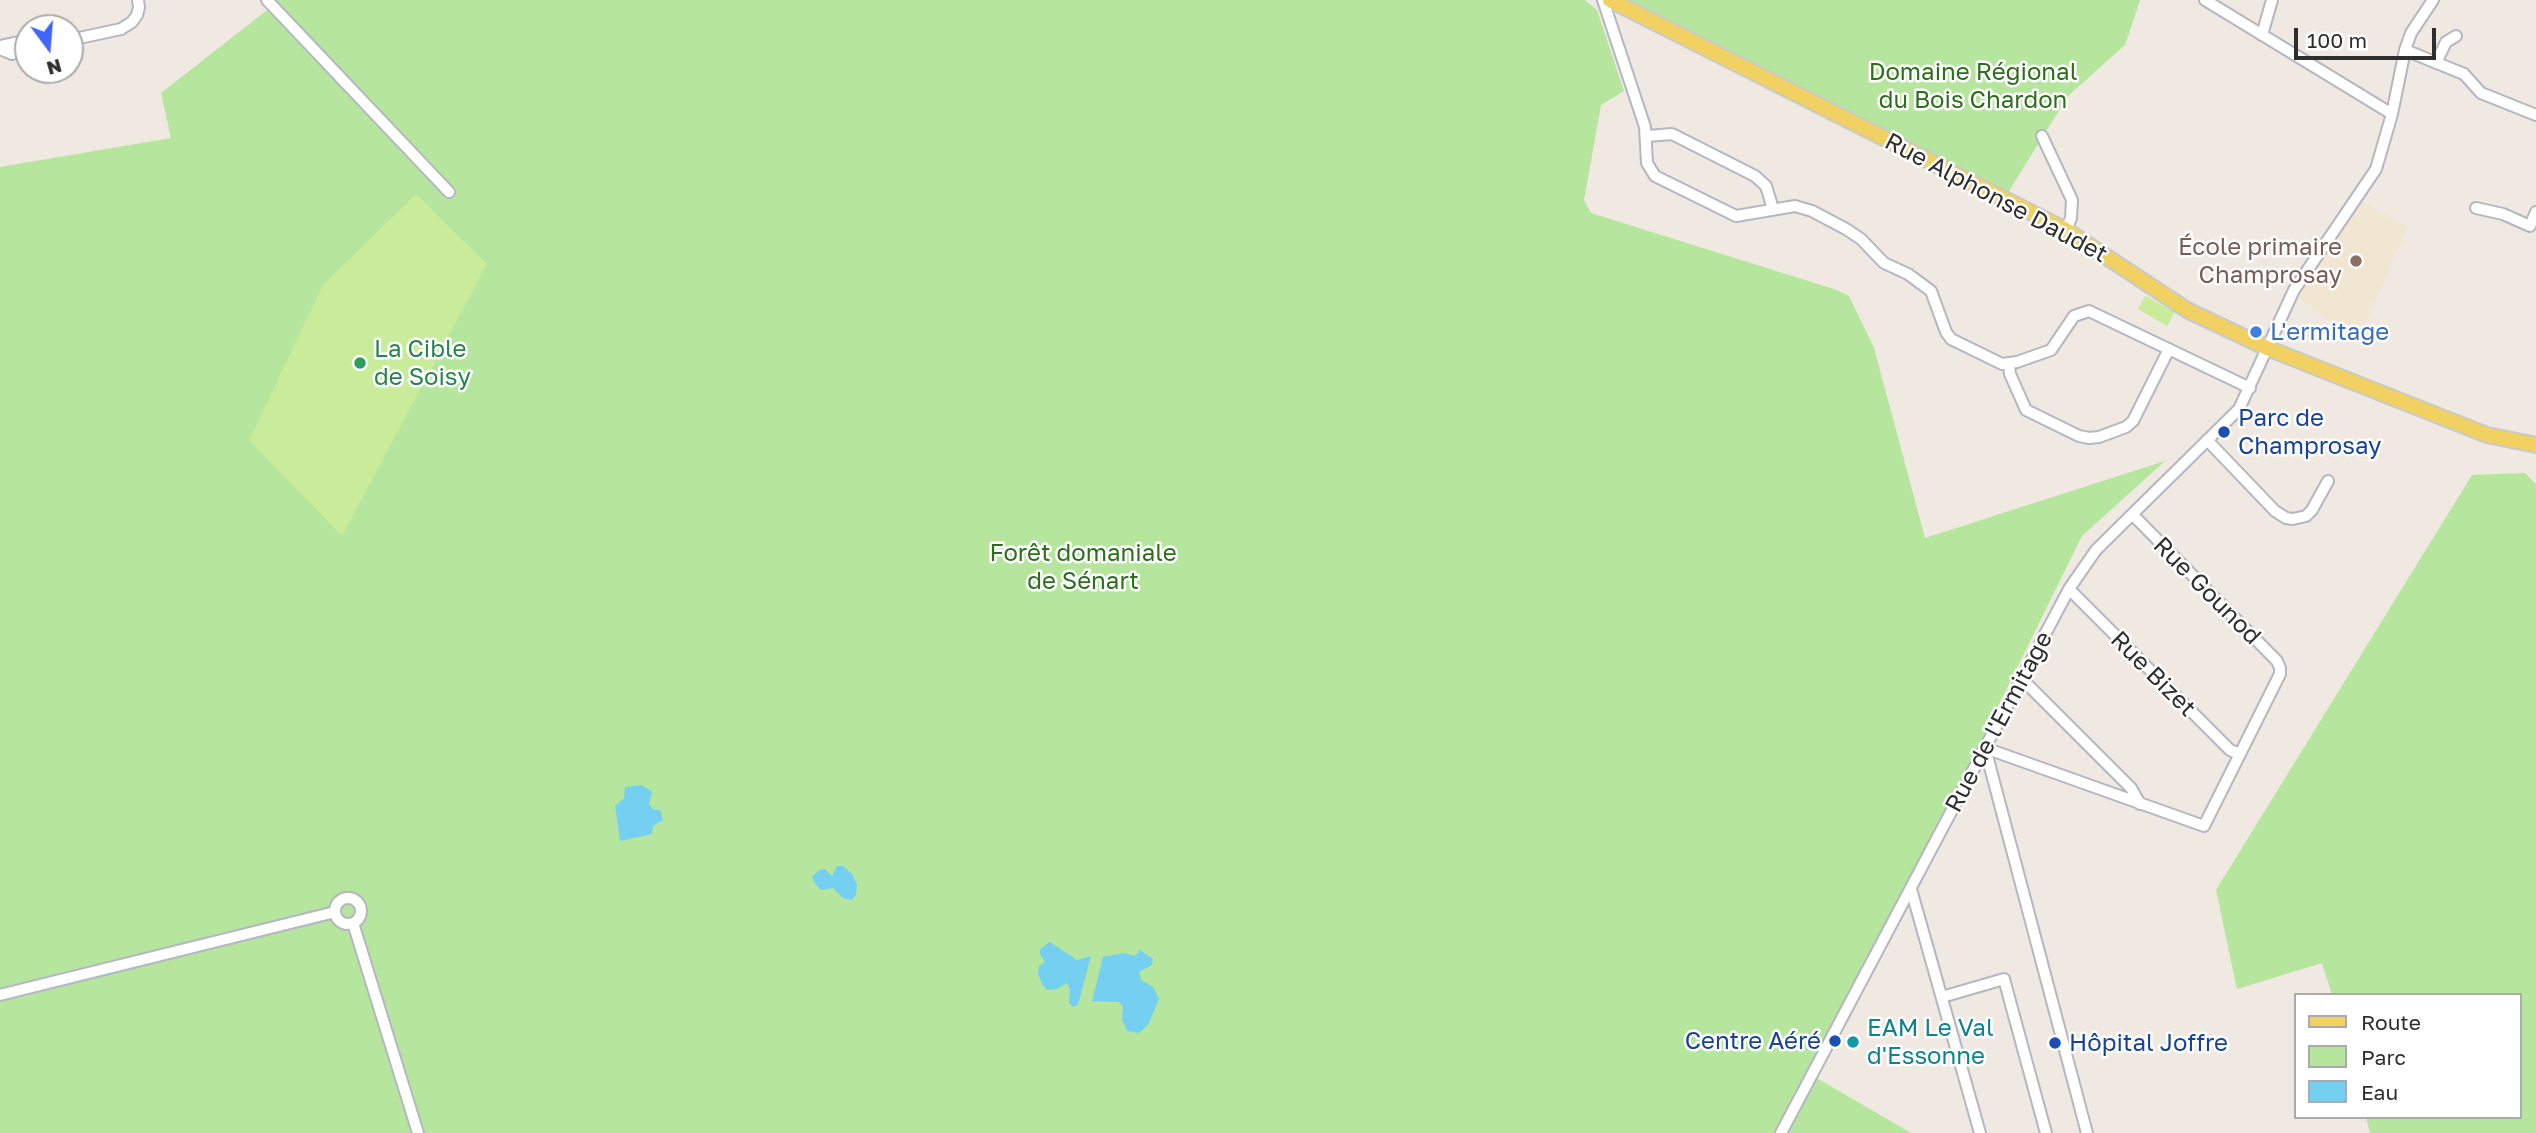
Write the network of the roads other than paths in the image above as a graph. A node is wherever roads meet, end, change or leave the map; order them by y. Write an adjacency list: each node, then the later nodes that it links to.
1 (138, 0): 10 (street)
2 (267, 0): 17 (street)
3 (1603, 0): 15 (street)
4 (1610, 0): 21 (main road, Rue Alphonse Daudet)
5 (2205, 0): 8 (street)
6 (2272, 0): 8 (street)
7 (2433, 0): 11 (street, Rue de l'Ermitage)
8 (2262, 35): 13 (street)
9 (2456, 36): 12 (street)
10 (84, 37)
11 (2405, 50): 12 (street); 13 (street, Rue de l'Ermitage)
12 (2437, 63): 14 (street)
13 (2392, 114): 22 (street, Rue de l'Ermitage)
14 (2536, 115)
15 (1647, 136): 19 (street); 19 (street)
16 (2042, 136): 21 (street)
17 (449, 192)
18 (2476, 208): 20 (street)
19 (1773, 209): 24 (street)
20 (2536, 212)
21 (2066, 230): 22 (main road, Rue Alphonse Daudet)
22 (2267, 348): 25 (street, Rue de l'Ermitage); 27 (main road, Rue Alphonse Daudet)
23 (2169, 349): 24 (street); 24 (street); 25 (street)
24 (2009, 364)
25 (2250, 388): 26 (street, Rue de l'Ermitage)
26 (2207, 440): 28 (street); 29 (street, Rue de l'Ermitage)
27 (2536, 445)
28 (2328, 481)
29 (2133, 516): 30 (street, Rue de l'Ermitage); 33 (street, Rue Gounod)
30 (2069, 589): 31 (street, Rue de l'Ermitage); 33 (street, Rue Bizet)
31 (2022, 680): 32 (street, Rue de l'Ermitage); 34 (street)
32 (1984, 748): 34 (street); 35 (street, Rue de l'Ermitage); 44 (street)
33 (2240, 754): 34 (street)
34 (2140, 804)
35 (1911, 889): 39 (street); 41 (street, Rue de l'Ermitage)
36 (335, 912): 37 (street); 37 (street); 38 (street)
37 (353, 923): 40 (street)
38 (0, 995)
39 (1942, 997): 42 (street); 43 (street)
40 (418, 1133)
41 (1781, 1133)
42 (1980, 1133)
43 (2046, 1133)
44 (2087, 1133)

